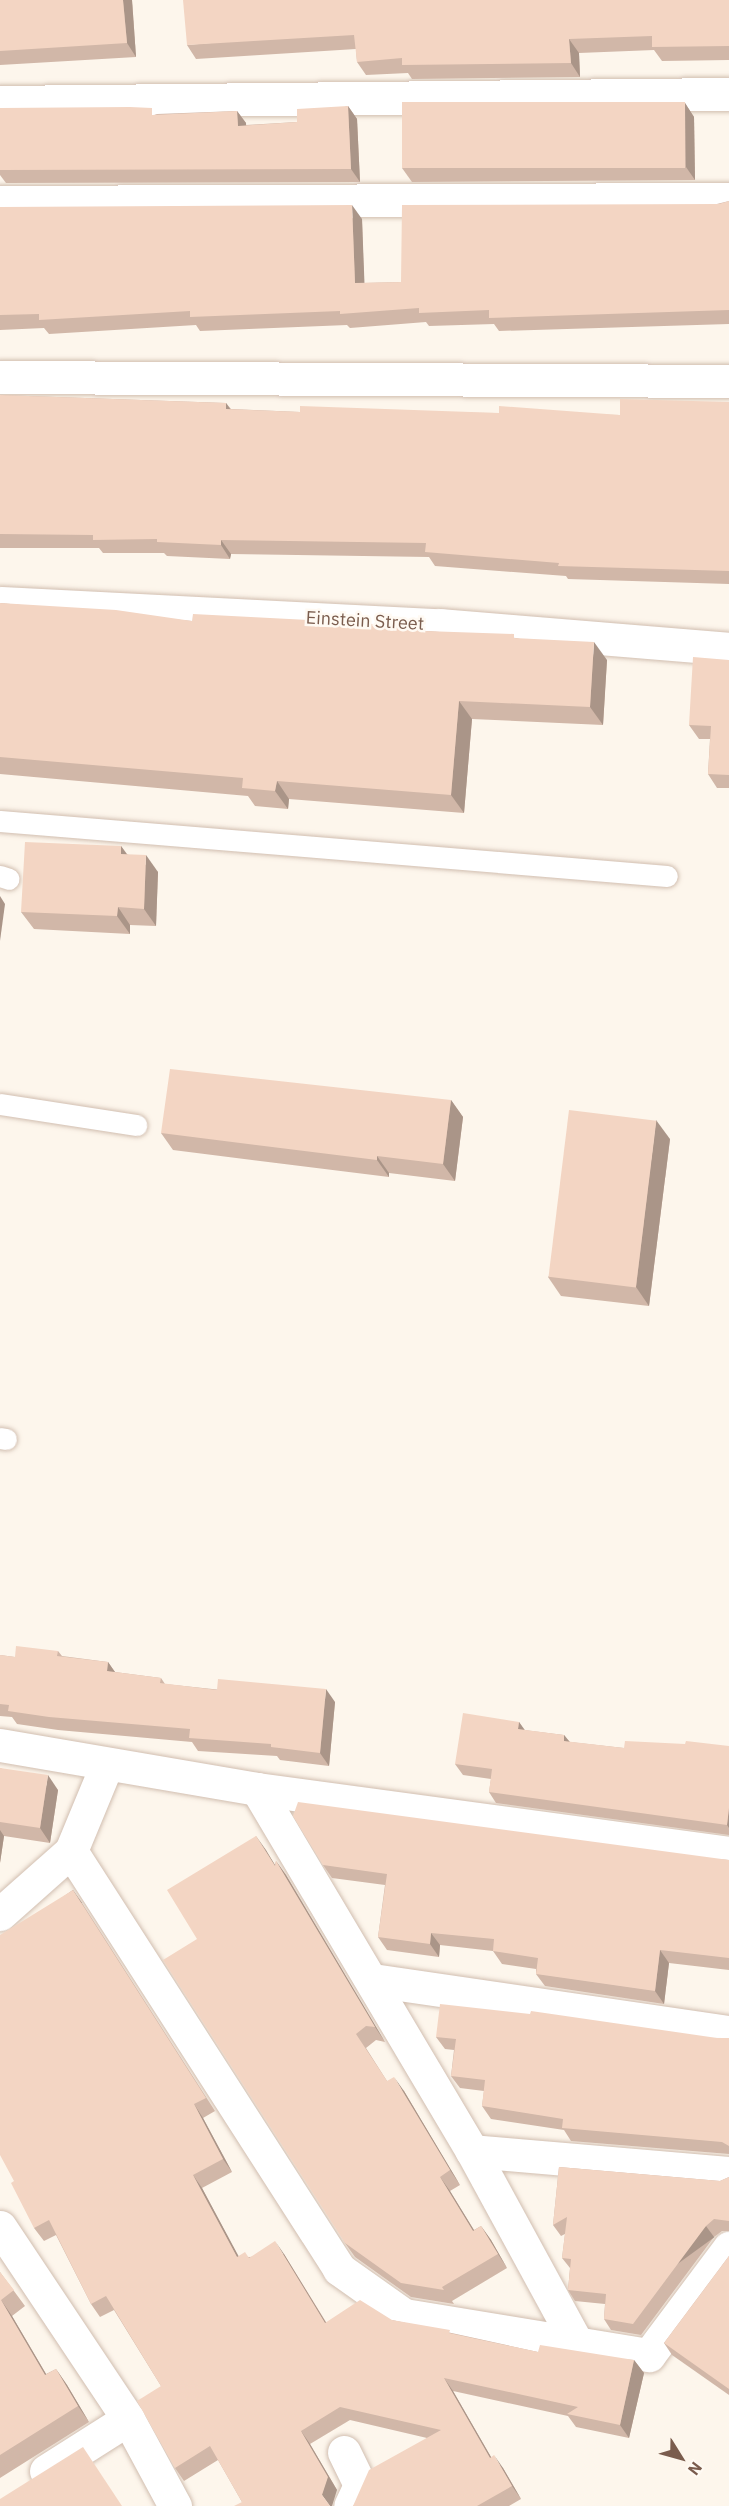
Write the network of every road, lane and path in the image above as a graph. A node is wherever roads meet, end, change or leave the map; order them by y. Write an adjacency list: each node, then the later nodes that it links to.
1 (729, 94): 2 (street)
2 (0, 102)
3 (729, 199): 4 (street)
4 (0, 202)
5 (0, 377): 6 (street)
6 (729, 381)
7 (0, 603): 8 (street, Einstein Street)
8 (729, 649)
9 (0, 821): 10 (lane)
10 (668, 876)
11 (0, 1104): 12 (lane)
12 (136, 1125)
13 (0, 1745): 14 (street)
14 (107, 1764): 15 (street); 16 (street)
15 (257, 1789): 17 (street); 19 (street)
16 (70, 1851): 18 (street); 25 (street)
17 (729, 1853)
18 (0, 1914)
19 (372, 1980): 20 (street); 21 (street)
20 (729, 2032)
21 (472, 2151): 22 (street); 25 (street)
22 (729, 2173)
23 (0, 2227): 26 (street)
24 (729, 2248): 25 (street)
25 (576, 2342)
26 (128, 2419): 28 (street); 29 (street)
27 (345, 2452): 30 (street)
28 (20, 2488)
29 (175, 2506)
30 (350, 2506)

